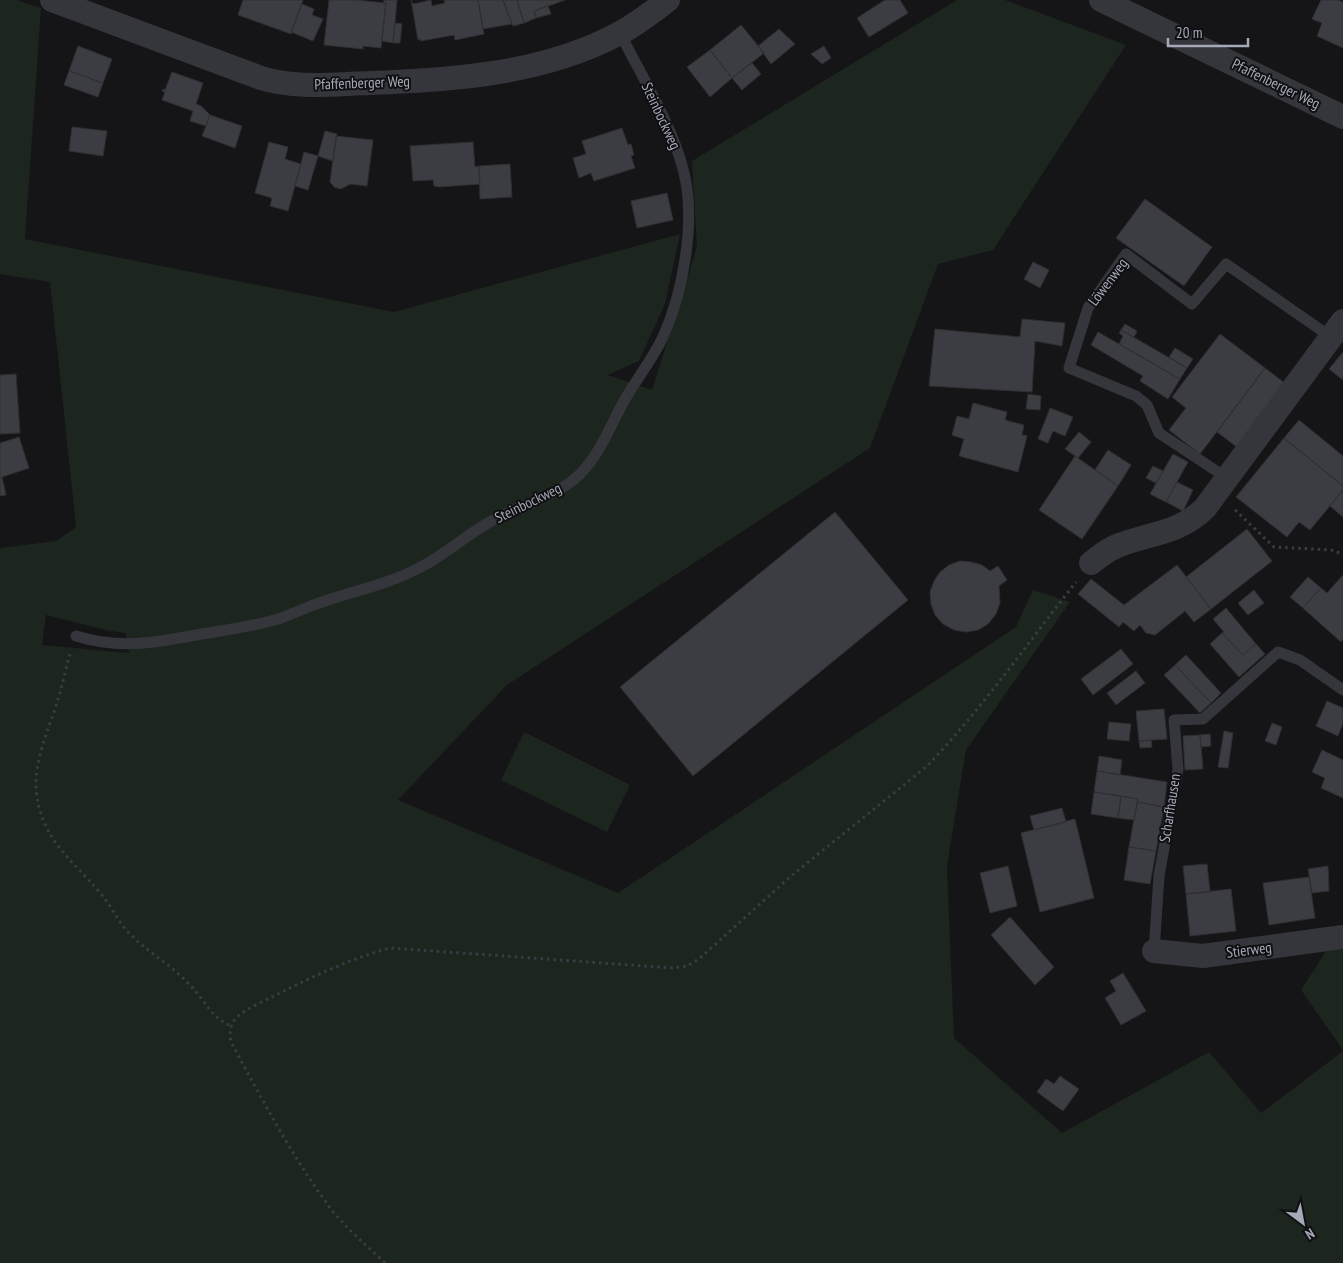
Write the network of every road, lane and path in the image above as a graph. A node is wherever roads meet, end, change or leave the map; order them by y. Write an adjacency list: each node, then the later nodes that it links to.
1 (52, 0): 4 (street, Pfaffenberger Weg)
2 (668, 0): 4 (street, Pfaffenberger Weg)
3 (1101, 0): 5 (street, Pfaffenberger Weg)
4 (620, 33): 10 (lane, Steinbockweg)
5 (1343, 116)
6 (1337, 329): 7 (street, Löwenweg); 7 (lane, Löwenweg)
7 (1221, 486): 8 (path); 9 (street, Löwenweg)
8 (1343, 554)
9 (1091, 563): 14 (path)
10 (76, 636): 14 (path)
11 (1343, 690): 13 (lane, Scharfhausen)
12 (1343, 937): 13 (street, Stierweg)
13 (1154, 950)
14 (231, 1026): 15 (path)
15 (385, 1263)

